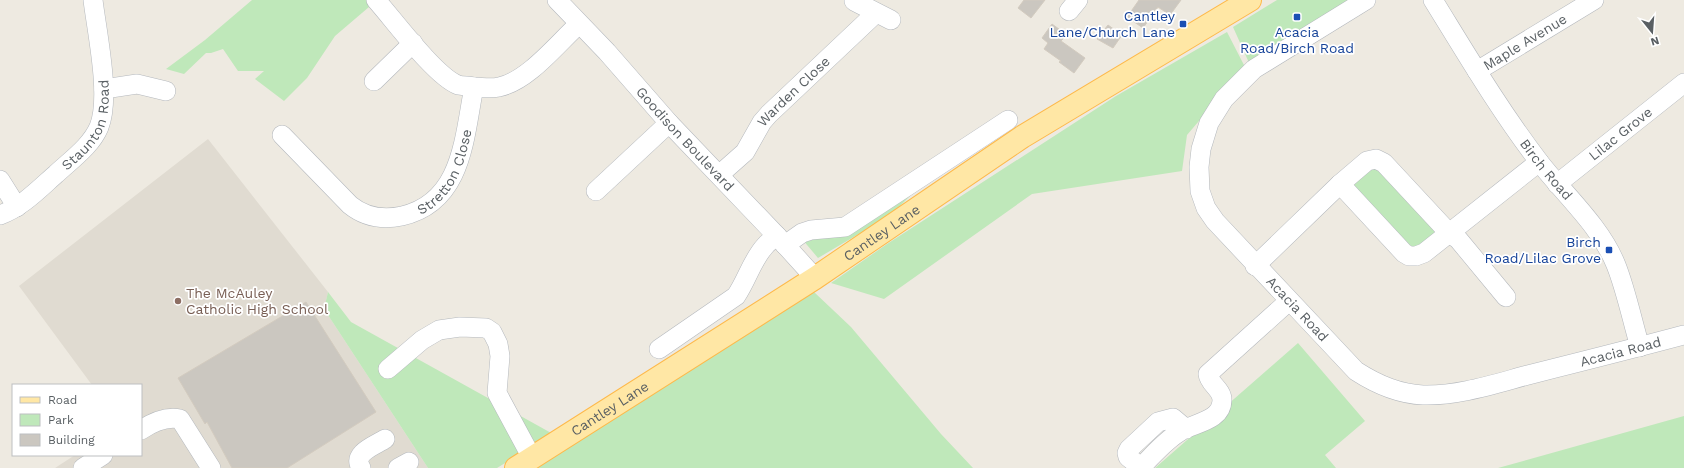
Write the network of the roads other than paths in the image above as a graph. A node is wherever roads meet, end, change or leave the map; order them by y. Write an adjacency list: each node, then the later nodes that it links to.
1 (93, 0): 15 (street, Staunton Road)
2 (376, 0): 10 (street)
3 (557, 0): 9 (street, Goodison Boulevard)
4 (1366, 0): 30 (street, Acacia Road)
5 (1433, 0): 11 (street, Birch Road)
6 (1594, 0): 11 (street, Maple Avenue)
7 (854, 1): 21 (street, Warden Close)
8 (1237, 3): 31 (main road, Cantley Lane)
9 (579, 24): 14 (street); 18 (street, Goodison Boulevard)
10 (414, 43): 12 (street); 14 (street)
11 (1477, 71): 20 (street, Birch Road)
12 (374, 81)
13 (1684, 83): 24 (street, Lilac Grove)
14 (474, 87): 19 (street, Stretton Close)
15 (104, 89): 16 (street); 26 (street, Staunton Road)
16 (166, 91)
17 (1008, 120): 29 (street, Cantley Lane)
18 (669, 123): 21 (street, Goodison Boulevard); 25 (street)
19 (282, 135)
20 (1539, 162): 24 (street, Birch Road); 28 (street)
21 (718, 175): 29 (street, Goodison Boulevard)
22 (0, 180): 26 (street)
23 (1340, 184): 28 (street); 28 (street); 30 (street)
24 (1557, 184): 35 (street, Birch Road)
25 (596, 191)
26 (17, 207): 27 (street, Staunton Road)
27 (0, 215)
28 (1450, 234): 32 (street)
29 (781, 240): 31 (street, Goodison Boulevard); 36 (street, Cantley Lane)
30 (1255, 266): 33 (street, Acacia Road)
31 (815, 278): 42 (main road, Cantley Lane)
32 (1506, 297)
33 (1289, 301): 35 (street, Acacia Road); 39 (street)
34 (1684, 335): 35 (street, Acacia Road)
35 (1640, 346)
36 (659, 349)
37 (388, 369): 42 (street)
38 (142, 429): 44 (street)
39 (1186, 429)
40 (385, 439): 45 (street)
41 (101, 456): 43 (street)
42 (524, 463)
43 (83, 468)
44 (211, 468)
45 (361, 468)

